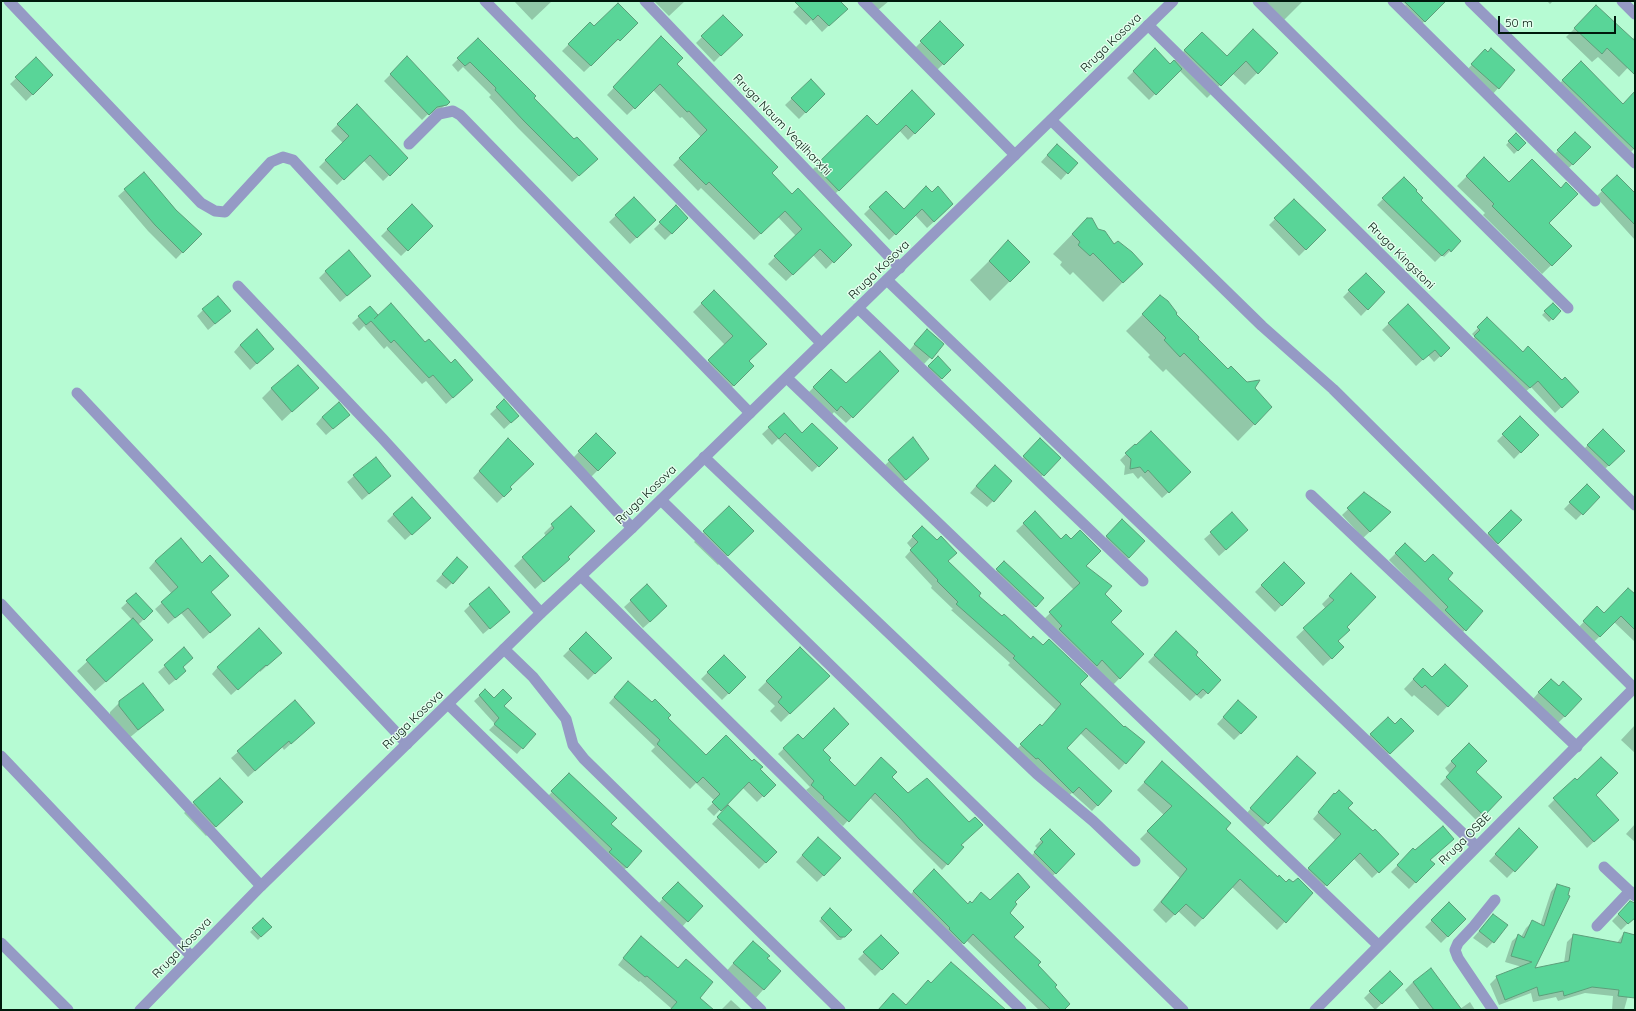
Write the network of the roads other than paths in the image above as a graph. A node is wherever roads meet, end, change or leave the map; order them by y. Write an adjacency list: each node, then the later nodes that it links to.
1 (10, 1): 30 (street)
2 (485, 1): 22 (street)
3 (645, 1): 17 (street, Rruga Naum Veqilharxhi)
4 (863, 1): 14 (street)
5 (1173, 1): 11 (street, Rruga Kosova)
6 (1258, 1): 21 (street)
7 (1393, 1): 16 (street)
8 (1470, 1): 15 (street)
9 (1622, 1): 10 (street)
10 (1635, 14)
11 (1148, 26): 12 (street, Rruga Kosova); 29 (street, Rruga Kingstoni)
12 (1051, 120): 14 (street, Rruga Kosova); 36 (street)
13 (409, 144): 25 (street)
14 (1015, 155): 17 (street, Rruga Kosova)
15 (1635, 163)
16 (1595, 201)
17 (900, 268): 18 (street, Rruga Kosova)
18 (887, 280): 20 (street, Rruga Kosova); 41 (street)
19 (238, 286): 34 (street)
20 (858, 308): 22 (street, Rruga Kosova); 32 (street)
21 (1568, 308)
22 (821, 343): 23 (street, Rruga Kosova)
23 (787, 378): 25 (street, Rruga Kosova); 49 (street)
24 (77, 393): 38 (street)
25 (750, 413): 26 (street, Rruga Kosova)
26 (704, 457): 28 (street, Rruga Kosova); 42 (street)
27 (1311, 495): 39 (street)
28 (660, 500): 30 (street, Rruga Kosova); 56 (street)
29 (1635, 505)
30 (632, 528): 31 (street, Rruga Kosova)
31 (581, 576): 34 (street, Rruga Kosova); 55 (street)
32 (1143, 582)
33 (1, 604): 44 (street)
34 (541, 612): 35 (street, Rruga Kosova)
35 (504, 649): 37 (street, Rruga Kosova); 54 (street)
36 (1635, 687): 39 (street, Rruga OSBE)
37 (448, 704): 38 (street, Rruga Kosova); 53 (street)
38 (407, 744): 44 (street, Rruga Kosova)
39 (1577, 747): 41 (street, Rruga OSBE)
40 (1, 756): 50 (street)
41 (1476, 846): 49 (street, Rruga OSBE)
42 (1135, 861)
43 (1604, 867): 45 (street)
44 (262, 886): 50 (street, Rruga Kosova)
45 (1632, 894): 47 (street)
46 (1495, 900): 58 (street)
47 (1597, 926)
48 (1, 943): 51 (street)
49 (1378, 946): 57 (street, Rruga OSBE)
50 (191, 956): 52 (street, Rruga Kosova)
51 (68, 1010)
52 (140, 1010)
53 (761, 1010)
54 (840, 1010)
55 (1021, 1010)
56 (1183, 1010)
57 (1315, 1010)
58 (1493, 1010)

